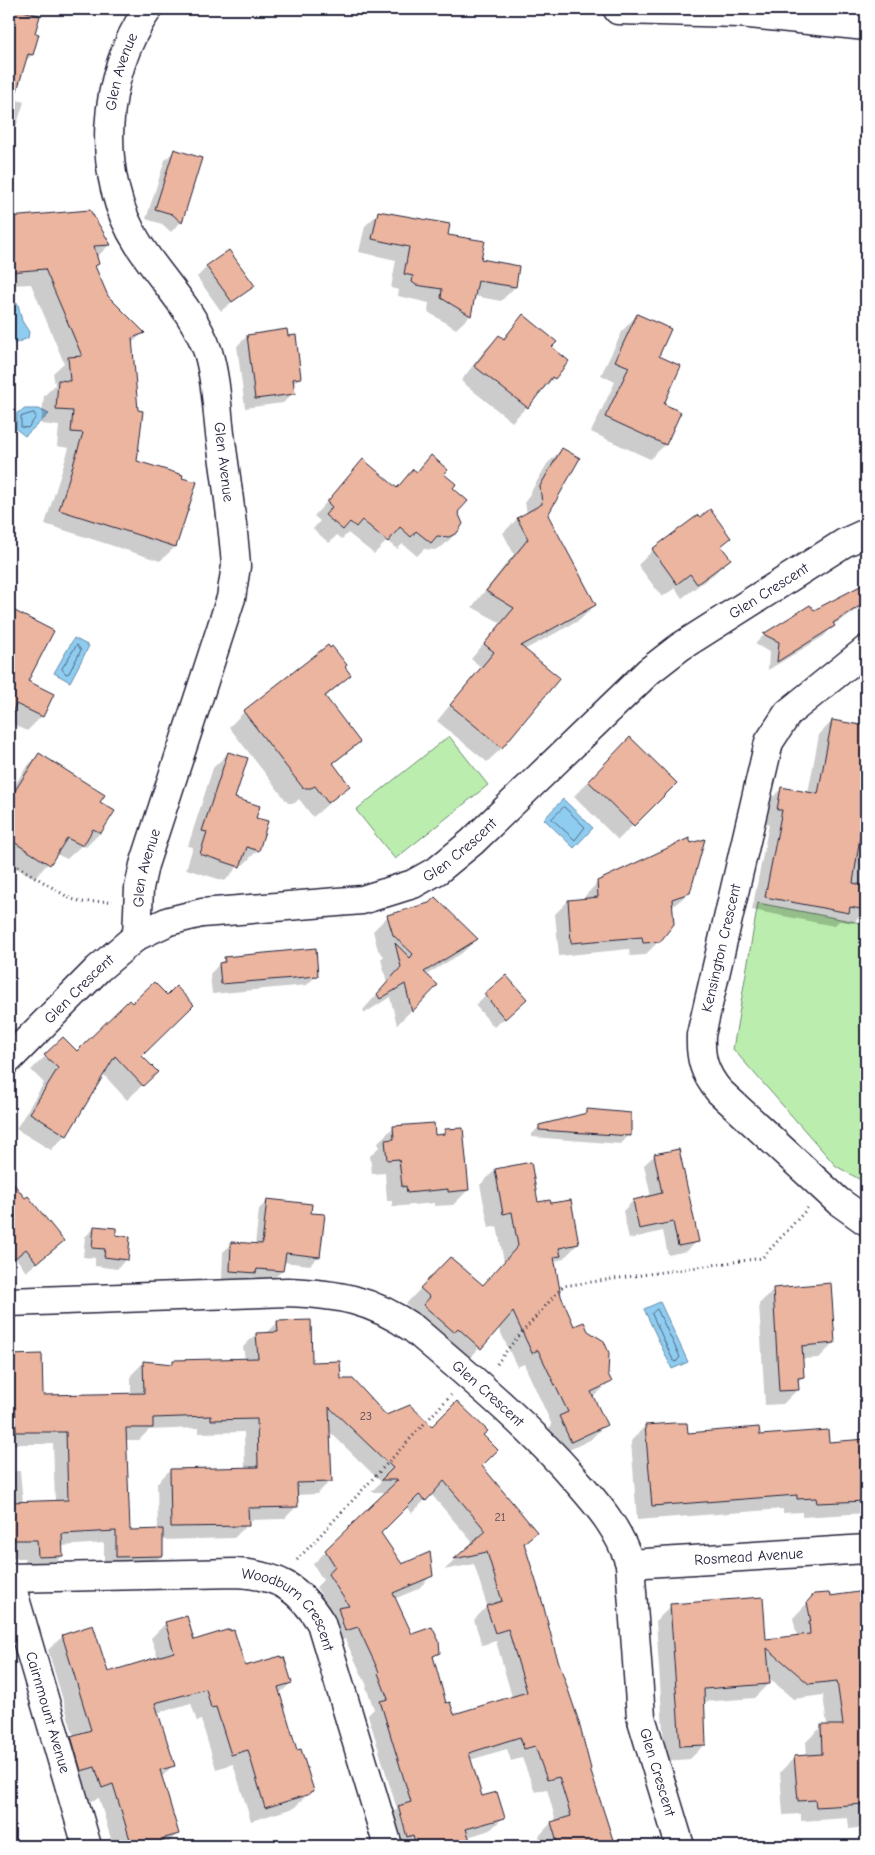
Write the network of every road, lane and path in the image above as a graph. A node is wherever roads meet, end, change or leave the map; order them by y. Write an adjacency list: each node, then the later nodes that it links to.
1 (148, 9): 9 (street, Glen Avenue)
2 (618, 10): 3 (street)
3 (866, 26)
4 (866, 371): 5 (path)
5 (866, 409)
6 (866, 533): 10 (street, Glen Crescent)
7 (866, 650): 12 (street, Kensington Crescent)
8 (9, 861): 9 (path)
9 (138, 900): 10 (street, Glen Avenue)
10 (137, 936): 11 (street, Glen Crescent)
11 (9, 1059)
12 (826, 1190): 13 (street, Kensington Crescent); 15 (path)
13 (866, 1221)
14 (9, 1302): 19 (street, Glen Crescent)
15 (495, 1365)
16 (450, 1396): 18 (path)
17 (866, 1549): 19 (street, Rosmead Avenue)
18 (295, 1561)
19 (630, 1564): 23 (street, Glen Crescent)
20 (9, 1578): 21 (street, Cairnmount Avenue); 22 (street, Woodburn Crescent)
21 (87, 1846)
22 (388, 1846)
23 (680, 1846)

